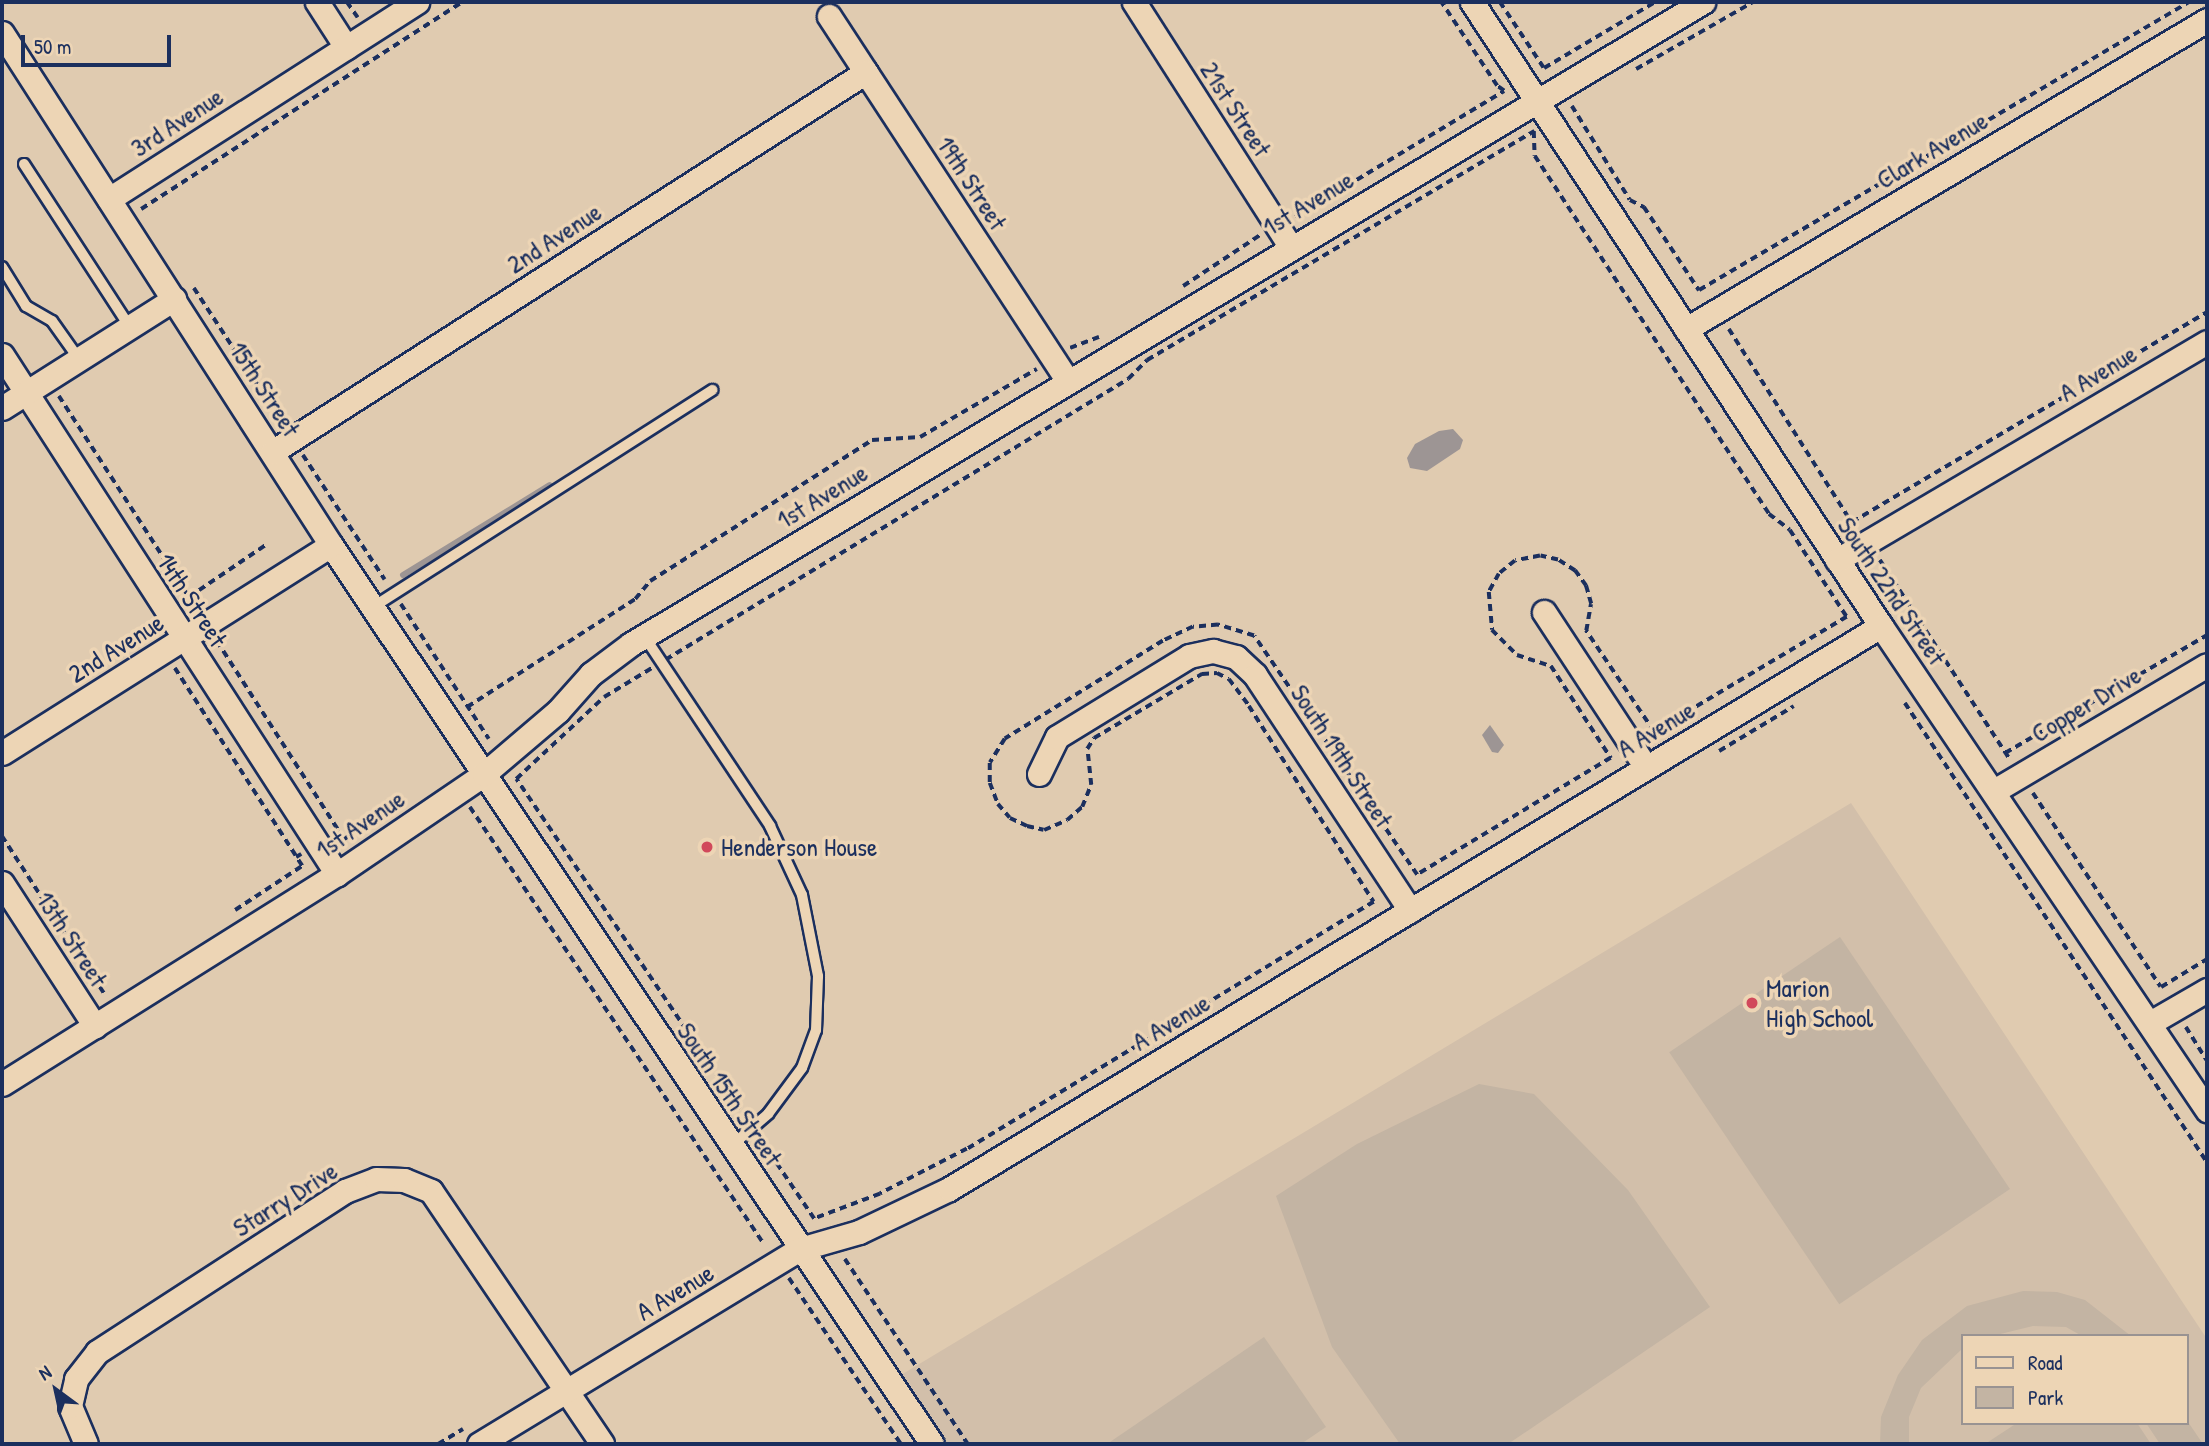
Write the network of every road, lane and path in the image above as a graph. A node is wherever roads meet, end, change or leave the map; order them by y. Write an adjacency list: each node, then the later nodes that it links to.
1 (317, 2): 15 (street)
2 (417, 2): 15 (street, 3rd Avenue)
3 (462, 2): 22 (path)
4 (1133, 2): 23 (street, 21st Street)
5 (1441, 2): 23 (path)
6 (1472, 2): 18 (street, South 22nd Street)
7 (1500, 2): 8 (path)
8 (1655, 2)
9 (1703, 2): 18 (street, 1st Avenue)
10 (1753, 2): 17 (path)
11 (2189, 2): 19 (path)
12 (829, 16): 16 (street, 19th Street)
13 (2207, 20): 32 (street, Clark Avenue)
14 (2, 33): 21 (street, 15th Street)
15 (346, 47): 21 (street, 3rd Avenue)
16 (866, 72): 36 (street, 19th Street); 42 (street, 2nd Avenue)
17 (1627, 75)
18 (1536, 99): 23 (street, 1st Avenue); 32 (street, South 22nd Street)
19 (1581, 101)
20 (24, 164): 30 (lane)
21 (109, 199): 27 (street, 15th Street)
22 (148, 219)
23 (1284, 236): 26 (path); 37 (street, 1st Avenue)
24 (2, 267): 35 (lane)
25 (186, 276): 42 (path)
26 (1182, 287)
27 (174, 299): 30 (street); 43 (street, 15th Street)
28 (2207, 312): 29 (path)
29 (1738, 324)
30 (130, 327): 35 (street)
31 (1112, 329): 36 (path)
32 (1686, 329): 47 (street, South 22nd Street)
33 (2207, 342): 47 (street, A Avenue)
34 (2, 355): 40 (street, 14th Street)
35 (79, 359): 40 (street)
36 (1054, 359): 37 (street, 19th Street); 61 (path)
37 (1068, 380): 54 (street, 1st Avenue)
38 (712, 390): 48 (lane)
39 (57, 392): 44 (path)
40 (26, 393): 41 (street); 55 (street, 14th Street)
41 (2, 408)
42 (293, 438): 43 (street, 2nd Avenue); 48 (path)
43 (272, 452): 45 (street, 15th Street)
44 (267, 544)
45 (331, 545): 49 (street, 15th Street); 55 (street, 2nd Avenue)
46 (1891, 553): 52 (path)
47 (1838, 560): 51 (street, South 22nd Street)
48 (394, 594): 49 (lane); 61 (path)
49 (373, 607): 66 (street, 15th Street)
50 (1544, 612): 65 (street)
51 (1881, 626): 65 (street, A Avenue); 69 (street, South 22nd Street)
52 (2207, 635)
53 (214, 636): 72 (path)
54 (644, 636): 56 (lane); 66 (street, 1st Avenue)
55 (184, 638): 63 (street, 2nd Avenue); 77 (street, 14th Street)
56 (662, 662): 90 (lane); 90 (path); 90 (path)
57 (172, 664): 76 (path)
58 (2207, 665): 69 (street, Copper Drive)
59 (1806, 699): 64 (path)
60 (1902, 699): 92 (path)
61 (467, 706): 62 (path)
62 (489, 739)
63 (2, 753)
64 (1712, 755)
65 (1646, 767): 79 (street, A Avenue)
66 (484, 774): 77 (street, 1st Avenue); 91 (street, South 15th Street)
67 (1039, 774): 79 (street, South 19th Street)
68 (2027, 786): 81 (path)
69 (1994, 791): 85 (street, South 22nd Street)
70 (481, 802): 94 (path)
71 (390, 810): 72 (path)
72 (339, 831): 74 (path)
73 (2, 836): 82 (path)
74 (329, 836)
75 (306, 850): 76 (path)
76 (296, 857): 80 (path)
77 (337, 874): 86 (street, 1st Avenue)
78 (2, 883): 86 (street, 13th Street)
79 (1410, 910): 93 (street, A Avenue)
80 (226, 916)
81 (2207, 959)
82 (114, 987)
83 (2207, 990): 85 (street)
84 (2196, 1021): 87 (path)
85 (2150, 1023): 89 (street, South 22nd Street)
86 (95, 1026): 88 (street, 1st Avenue)
87 (2207, 1060)
88 (2, 1084)
89 (2207, 1110)
90 (752, 1127): 91 (lane)
91 (731, 1146): 93 (street, South 15th Street)
92 (2207, 1162)
93 (800, 1249): 97 (street, A Avenue); 102 (street, South 15th Street)
94 (754, 1251)
95 (853, 1256): 103 (path)
96 (788, 1276): 101 (path)
97 (566, 1390): 98 (street, Starry Drive); 99 (street, A Avenue); 100 (street, Starry Drive)
98 (86, 1444)
99 (479, 1444)
100 (603, 1444)
101 (901, 1444)
102 (932, 1444)
103 (968, 1444)

